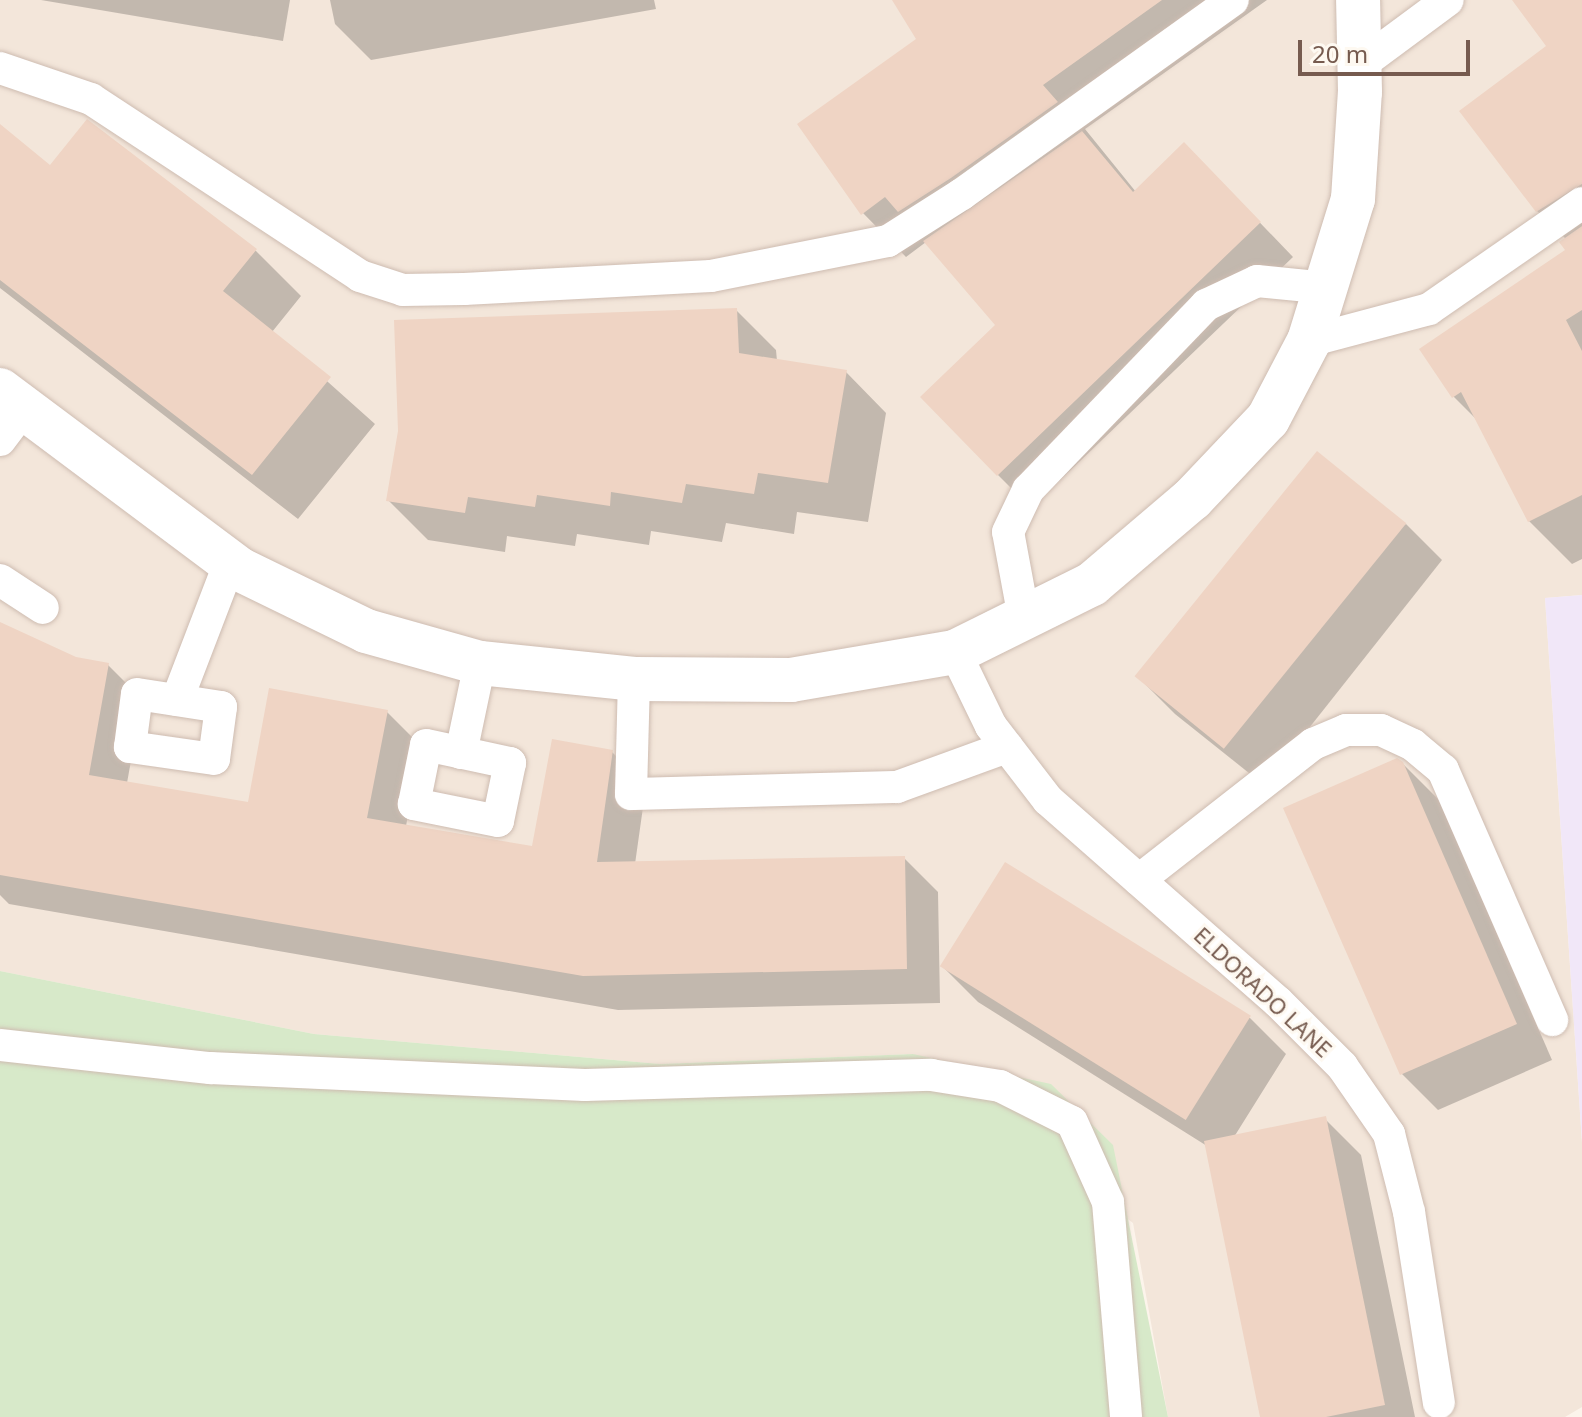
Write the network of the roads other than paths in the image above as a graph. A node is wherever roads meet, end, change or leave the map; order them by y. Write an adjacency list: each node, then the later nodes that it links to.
1 (1233, 0): 5 (lane)
2 (1358, 0): 4 (street)
3 (1448, 0): 4 (lane)
4 (1360, 65): 7 (street)
5 (0, 68)
6 (1582, 203): 8 (lane)
7 (1327, 288): 8 (street); 13 (lane)
8 (1309, 341): 13 (street)
9 (8, 413): 10 (street)
10 (230, 562): 15 (street); 17 (lane)
11 (0, 580): 12 (lane)
12 (43, 608)
13 (1024, 618): 14 (street)
14 (955, 652): 16 (street); 18 (lane, ELDORADO LANE)
15 (480, 663): 16 (street); 19 (lane)
16 (634, 679): 18 (lane)
17 (177, 700)
18 (1007, 747): 20 (lane, ELDORADO LANE)
19 (461, 753)
20 (1139, 880): 21 (lane); 23 (lane, ELDORADO LANE)
21 (1552, 1020)
22 (0, 1045): 24 (lane)
23 (1439, 1403)
24 (1126, 1417)

